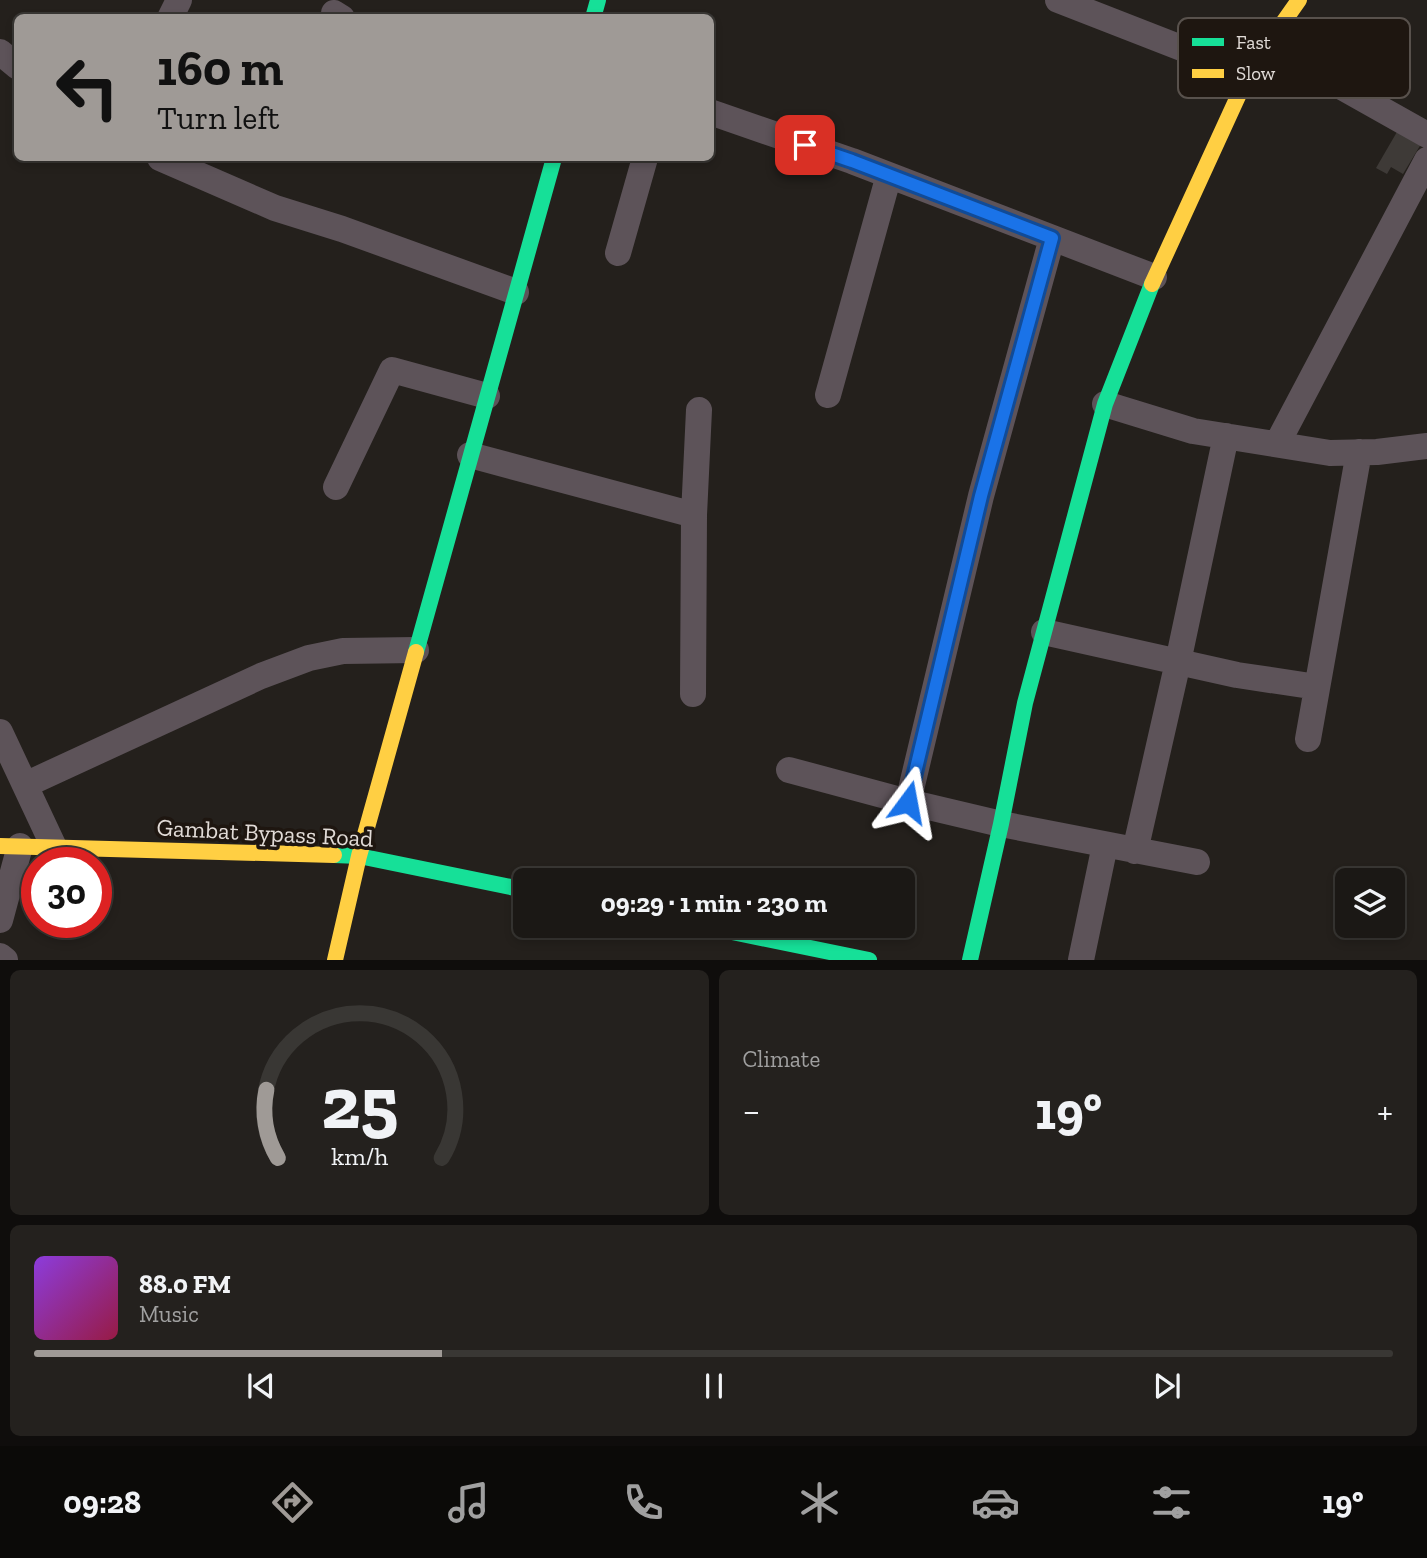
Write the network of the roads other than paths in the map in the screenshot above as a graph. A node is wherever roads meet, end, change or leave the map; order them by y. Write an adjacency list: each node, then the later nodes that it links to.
1 (1058, 0): 3 (street)
2 (1299, 0): 4 (street)
3 (1113, 9): 5 (street)
4 (1286, 18)
5 (1178, 40)
6 (0, 52): 7 (street)
7 (14, 64)
8 (1237, 98): 19 (street)
9 (1361, 98): 11 (street)
10 (714, 113): 16 (street)
11 (1427, 135)
12 (1427, 160): 26 (street)
13 (167, 161): 20 (street)
14 (553, 161): 20 (street)
15 (644, 161): 18 (street)
16 (888, 175): 17 (street); 21 (street)
17 (1052, 238): 19 (street); 41 (street)
18 (618, 253)
19 (1154, 277): 23 (street)
20 (516, 292): 22 (street)
21 (828, 395)
22 (487, 396): 29 (street); 30 (street)
23 (1105, 404): 25 (street); 32 (street)
24 (699, 410): 31 (street)
25 (1226, 436): 26 (street); 34 (street)
26 (1277, 444): 28 (street)
27 (1427, 446): 28 (street)
28 (1359, 452): 35 (street)
29 (470, 455): 31 (street); 33 (street)
30 (337, 487)
31 (694, 515): 36 (street)
32 (1044, 632): 34 (street); 42 (street)
33 (416, 650): 40 (street); 48 (street)
34 (1178, 662): 35 (street); 47 (street)
35 (1317, 687): 38 (street)
36 (693, 694)
37 (0, 732): 40 (street)
38 (1308, 739)
39 (789, 770): 41 (street)
40 (25, 785): 45 (street)
41 (908, 802): 42 (street)
42 (1001, 824): 43 (street); 58 (street)
43 (1105, 845): 47 (street); 59 (street)
44 (10, 846): 45 (street, Gambat Bypass Road); 51 (street)
45 (54, 847)
46 (112, 849): 48 (street, Gambat Bypass Road)
47 (1135, 851): 49 (street)
48 (359, 856): 50 (street, Gambat Bypass Road); 56 (street)
49 (1197, 862)
50 (513, 888)
51 (0, 920)
52 (753, 938): 53 (street)
53 (824, 955): 57 (street)
54 (0, 956): 55 (street)
55 (5, 960)
56 (335, 960)
57 (869, 960)
58 (970, 960)
59 (1081, 960)

